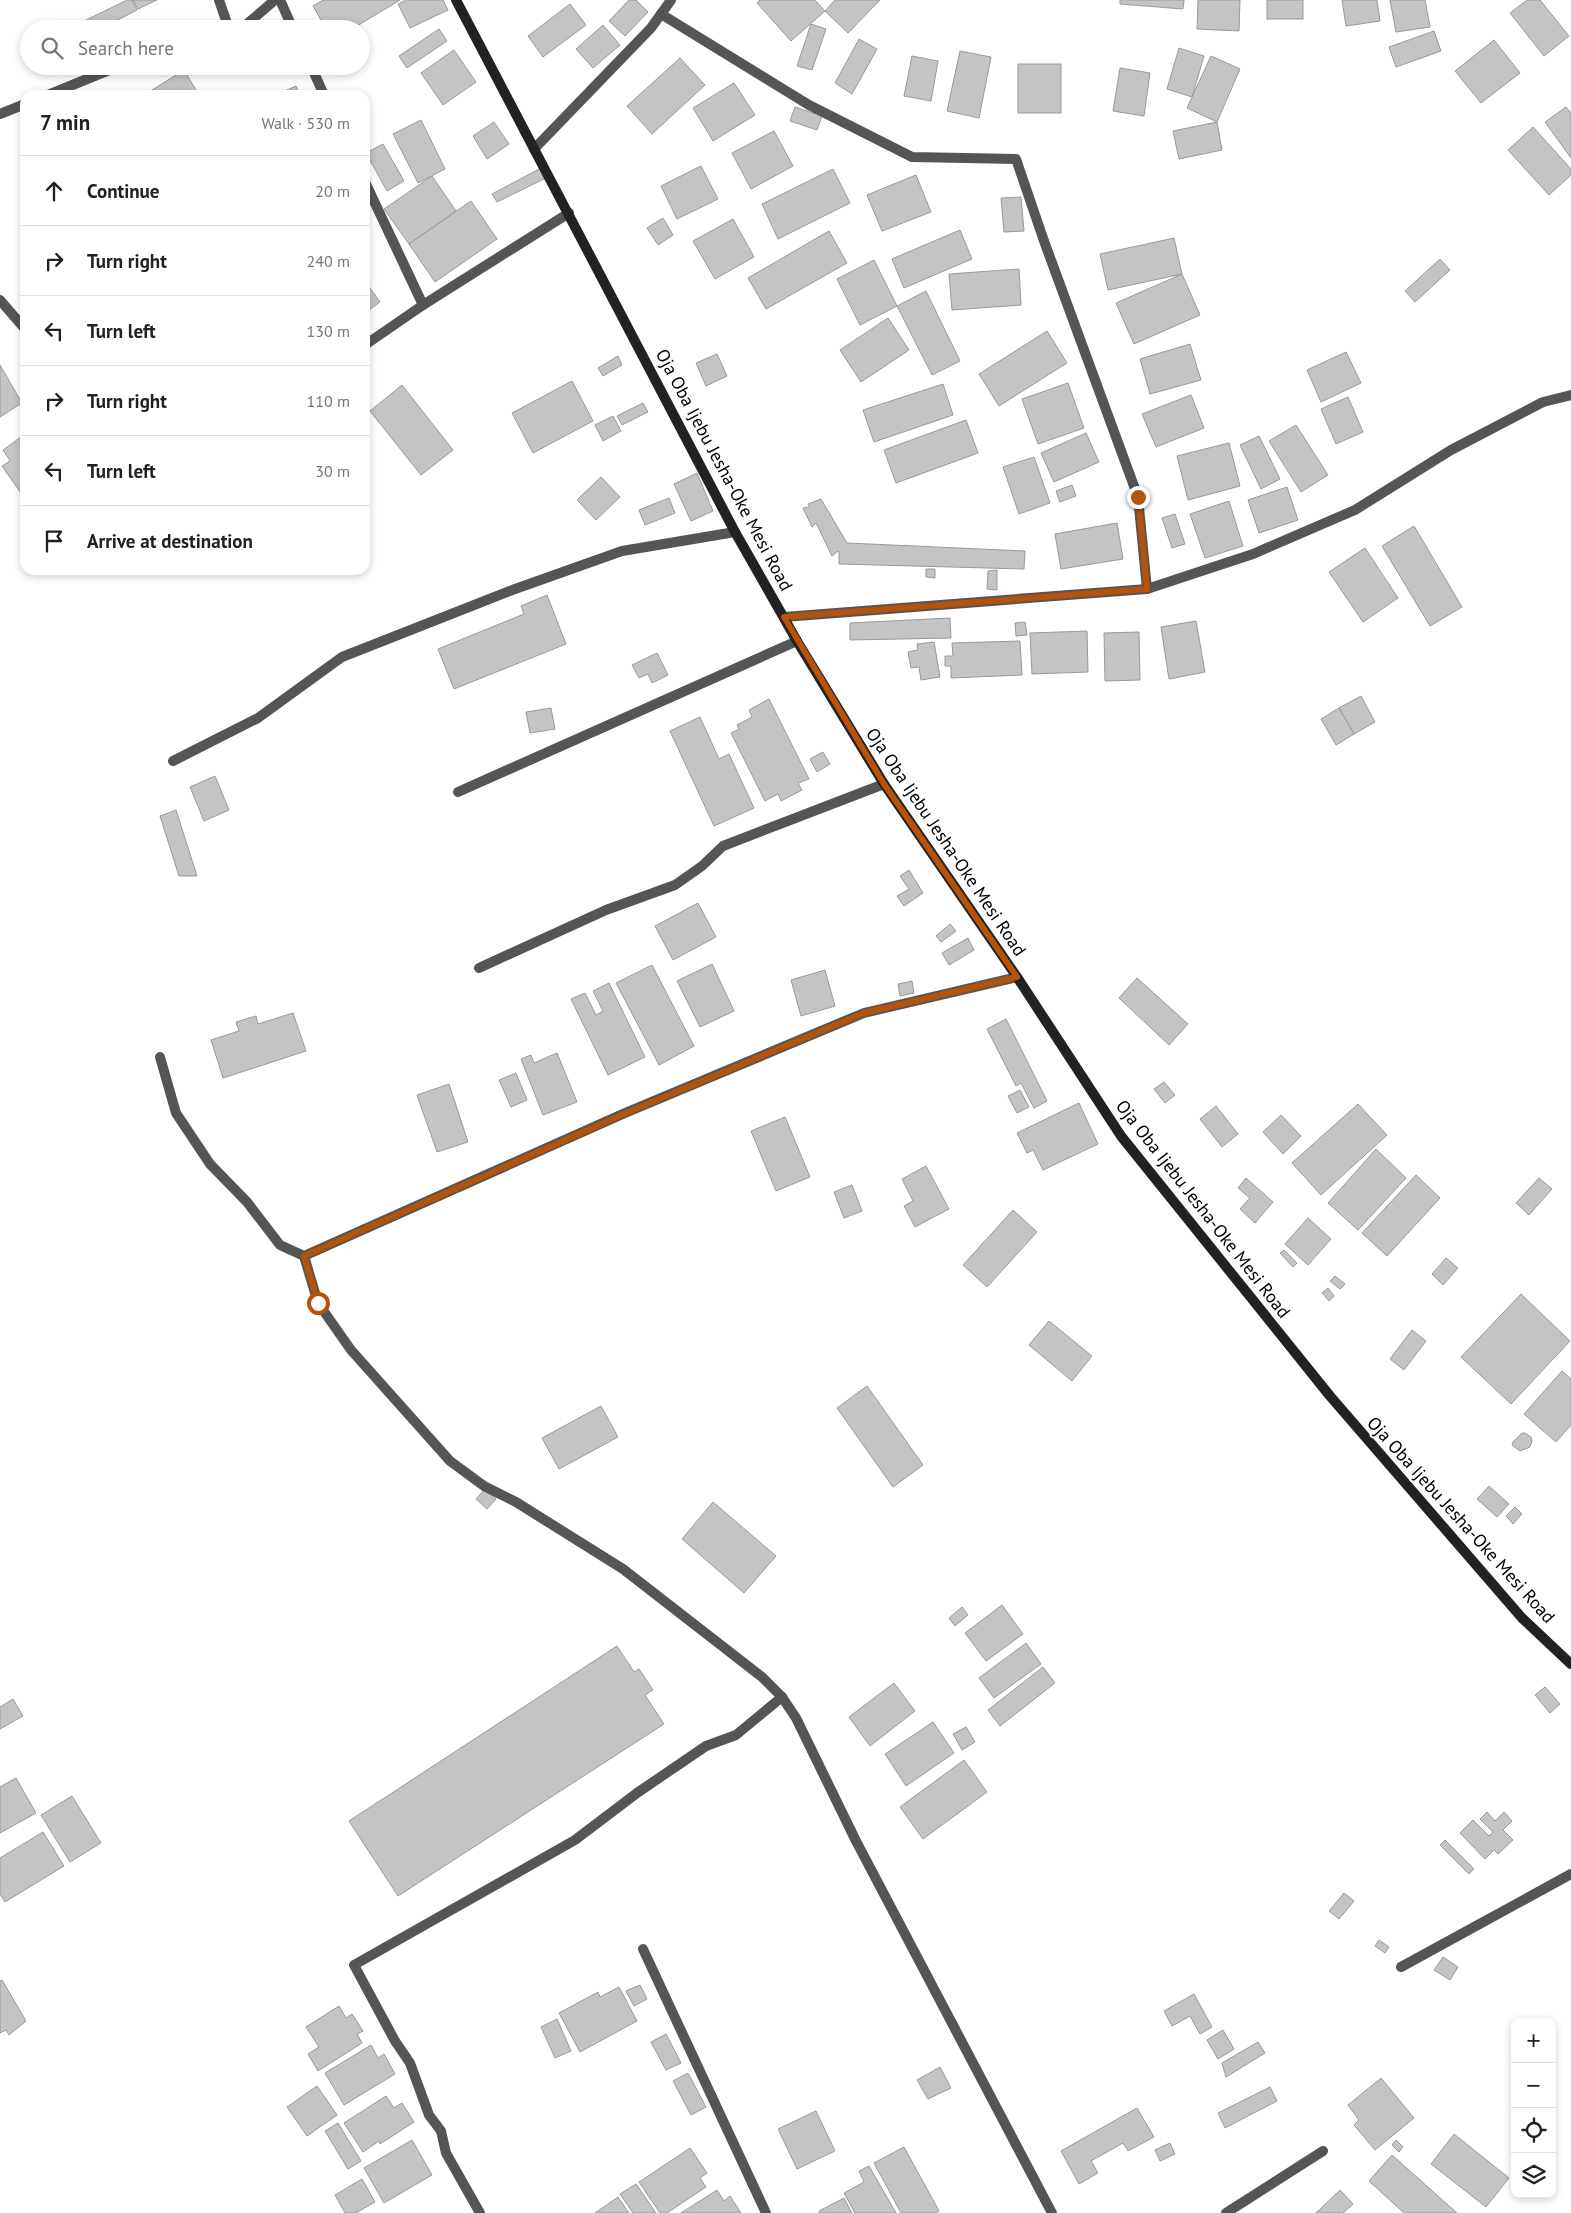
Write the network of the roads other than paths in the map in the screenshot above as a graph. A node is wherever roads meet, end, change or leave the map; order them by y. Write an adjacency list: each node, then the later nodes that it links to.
1 (219, 0): 7 (street)
2 (275, 0): 8 (street)
3 (280, 0): 9 (street)
4 (456, 0): 16 (main road, Oja Oba Ijebu Jesha-Oke Mesi Road)
5 (670, 0): 6 (street)
6 (661, 14): 16 (street); 25 (street)
7 (225, 20)
8 (252, 20)
9 (289, 20)
10 (97, 75): 12 (street)
11 (315, 75): 13 (street)
12 (60, 90)
13 (322, 90)
14 (20, 106): 15 (street)
15 (0, 114)
16 (534, 149): 18 (main road, Oja Oba Ijebu Jesha-Oke Mesi Road)
17 (370, 193): 20 (street)
18 (569, 213): 20 (street); 24 (main road, Oja Oba Ijebu Jesha-Oke Mesi Road)
19 (0, 300): 21 (street)
20 (423, 305): 22 (street)
21 (20, 323)
22 (370, 342)
23 (1571, 395): 25 (street)
24 (735, 532): 26 (main road, Oja Oba Ijebu Jesha-Oke Mesi Road); 28 (street)
25 (1147, 589): 26 (street)
26 (784, 617): 27 (main road, Oja Oba Ijebu Jesha-Oke Mesi Road)
27 (797, 642): 29 (main road, Oja Oba Ijebu Jesha-Oke Mesi Road); 30 (street)
28 (173, 761)
29 (884, 784): 31 (street); 32 (main road, Oja Oba Ijebu Jesha-Oke Mesi Road)
30 (458, 792)
31 (479, 968)
32 (1017, 977): 34 (street); 35 (main road, Oja Oba Ijebu Jesha-Oke Mesi Road)
33 (160, 1057): 34 (street)
34 (304, 1256): 36 (street)
35 (1571, 1664)
36 (782, 1697): 41 (street); 43 (street)
37 (1571, 1874): 39 (street)
38 (643, 1949): 42 (street)
39 (1401, 1967)
40 (1324, 2151): 44 (street)
41 (480, 2213)
42 (766, 2213)
43 (1052, 2213)
44 (1226, 2213)

